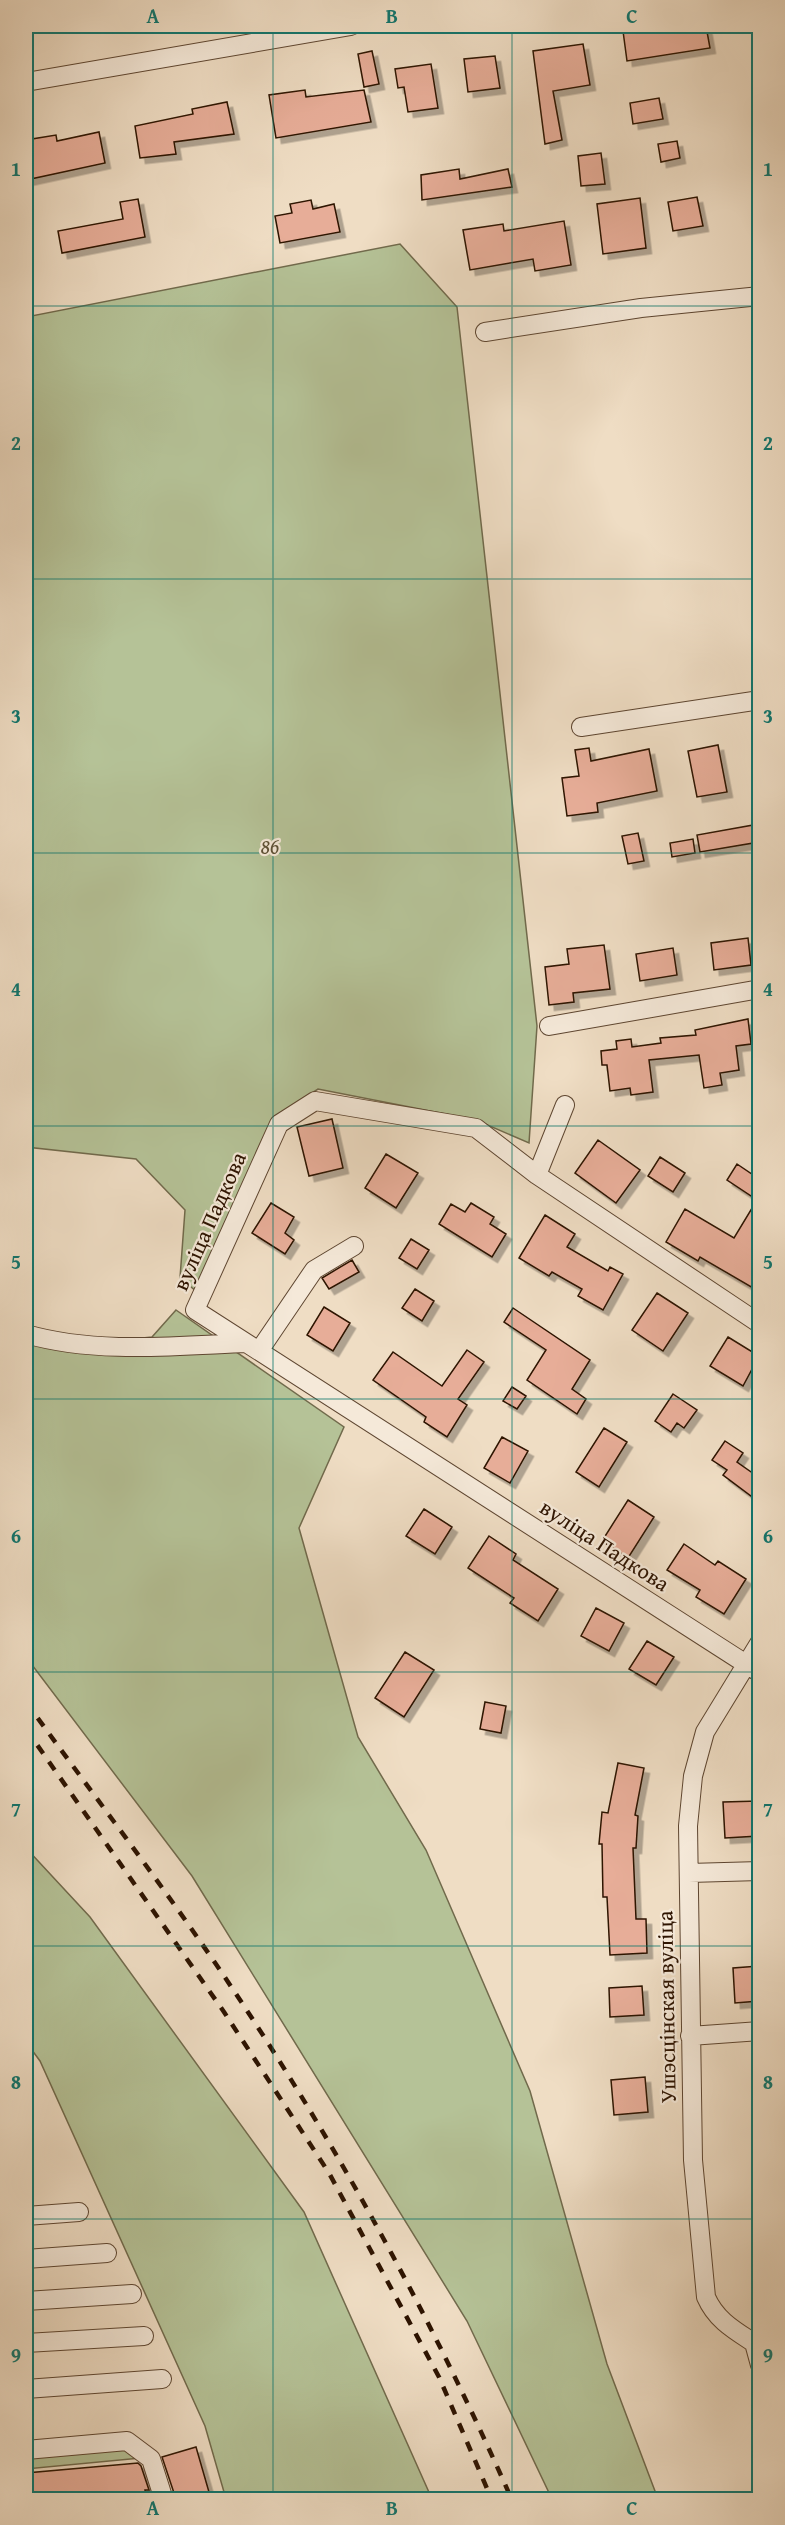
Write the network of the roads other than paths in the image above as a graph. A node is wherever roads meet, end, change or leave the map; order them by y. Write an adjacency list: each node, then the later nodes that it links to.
1 (351, 26): 2 (street)
2 (307, 29): 3 (street)
3 (26, 82)
4 (759, 296): 5 (street)
5 (485, 332)
6 (759, 700): 7 (street)
7 (581, 727)
8 (759, 989): 9 (street)
9 (549, 1026)
10 (565, 1105): 11 (street)
11 (537, 1175): 13 (street, вуліца Падкова); 15 (street, вуліца Падкова)
12 (354, 1245): 15 (street)
13 (758, 1322)
14 (26, 1334): 15 (street)
15 (252, 1347): 17 (street, вуліца Падкова)
16 (759, 1642): 17 (street, Ушэсцінская вуліца)
17 (752, 1669): 19 (street, Ушэсцінская вуліца)
18 (759, 1871): 19 (street)
19 (688, 1873): 21 (street, Ушэсцінская вуліца)
20 (759, 2031): 21 (street)
21 (690, 2036): 30 (street, Ушэсцінская вуліца)
22 (79, 2212): 23 (street)
23 (26, 2216)
24 (107, 2253): 25 (street)
25 (26, 2259)
26 (132, 2294): 27 (street)
27 (26, 2301)
28 (144, 2336): 29 (street)
29 (26, 2343)
30 (757, 2343): 31 (street, Ушэсцінская вуліца)
31 (759, 2365)
32 (162, 2379): 33 (street)
33 (26, 2389)
34 (26, 2450): 35 (street)
35 (164, 2499)

